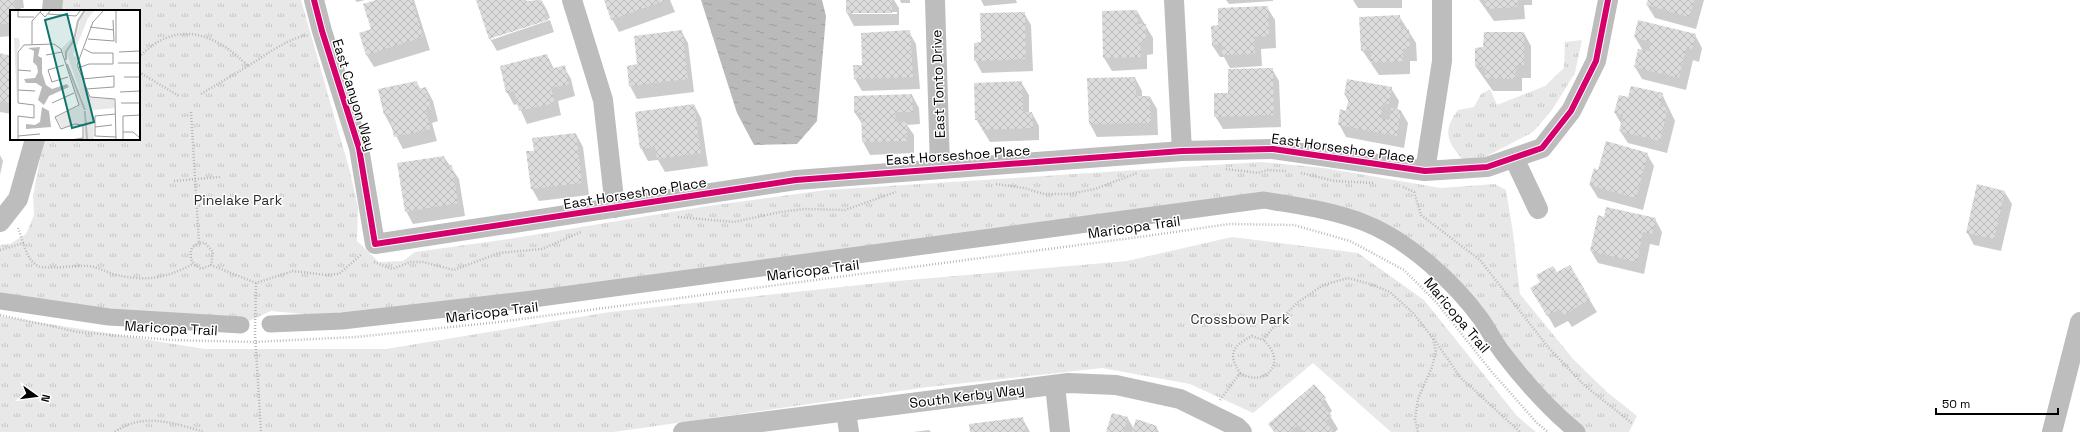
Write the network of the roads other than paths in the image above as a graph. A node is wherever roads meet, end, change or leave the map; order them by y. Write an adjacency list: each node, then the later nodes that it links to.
1 (53, 0): 8 (street)
2 (314, 0): 17 (street, East Canyon Way)
3 (572, 0): 14 (street, East Horseshoe Place)
4 (935, 0): 12 (street, East Tonto Drive)
5 (1174, 0): 10 (street)
6 (1442, 0): 13 (street)
7 (1608, 0): 11 (street, East Horseshoe Place)
8 (52, 10)
9 (34, 140): 16 (street)
10 (1182, 150): 12 (street, East Horseshoe Place); 13 (street, East Horseshoe Place)
11 (1514, 158): 13 (street, East Horseshoe Place); 15 (street)
12 (940, 168): 14 (street, East Horseshoe Place)
13 (1425, 171)
14 (616, 208): 17 (street, East Horseshoe Place)
15 (1538, 209)
16 (5, 215)
17 (369, 254)
18 (2080, 322): 25 (street)
19 (1055, 385): 20 (street, South Kerby Way); 23 (street); 24 (street, South Kerby Way)
20 (846, 411): 21 (street, South Kerby Way); 22 (street)
21 (683, 432)
22 (849, 432)
23 (1060, 432)
24 (1242, 432)
25 (2052, 432)

